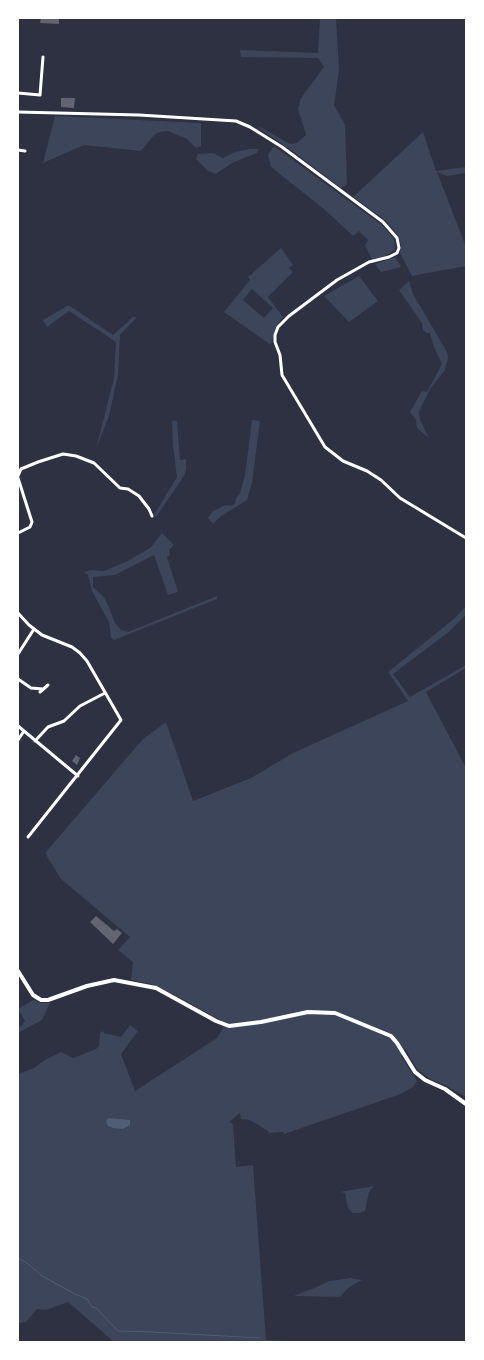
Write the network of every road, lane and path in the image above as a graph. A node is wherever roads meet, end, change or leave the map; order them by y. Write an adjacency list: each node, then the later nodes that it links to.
1 (42, 57): 2 (street)
2 (18, 93)
3 (18, 112): 9 (street)
4 (18, 150): 5 (street)
5 (25, 151)
6 (18, 477): 7 (street); 8 (street)
7 (152, 516)
8 (18, 533)
9 (466, 538)
10 (18, 612): 11 (street)
11 (34, 629): 12 (street); 15 (street)
12 (18, 654)
13 (18, 679): 14 (street)
14 (48, 685)
15 (105, 693): 19 (street); 20 (street)
16 (18, 726): 17 (street)
17 (24, 731): 18 (street); 19 (street)
18 (18, 740)
19 (35, 741): 20 (street)
20 (78, 776): 21 (street)
21 (28, 837)
22 (18, 971): 23 (street)
23 (466, 1104)

